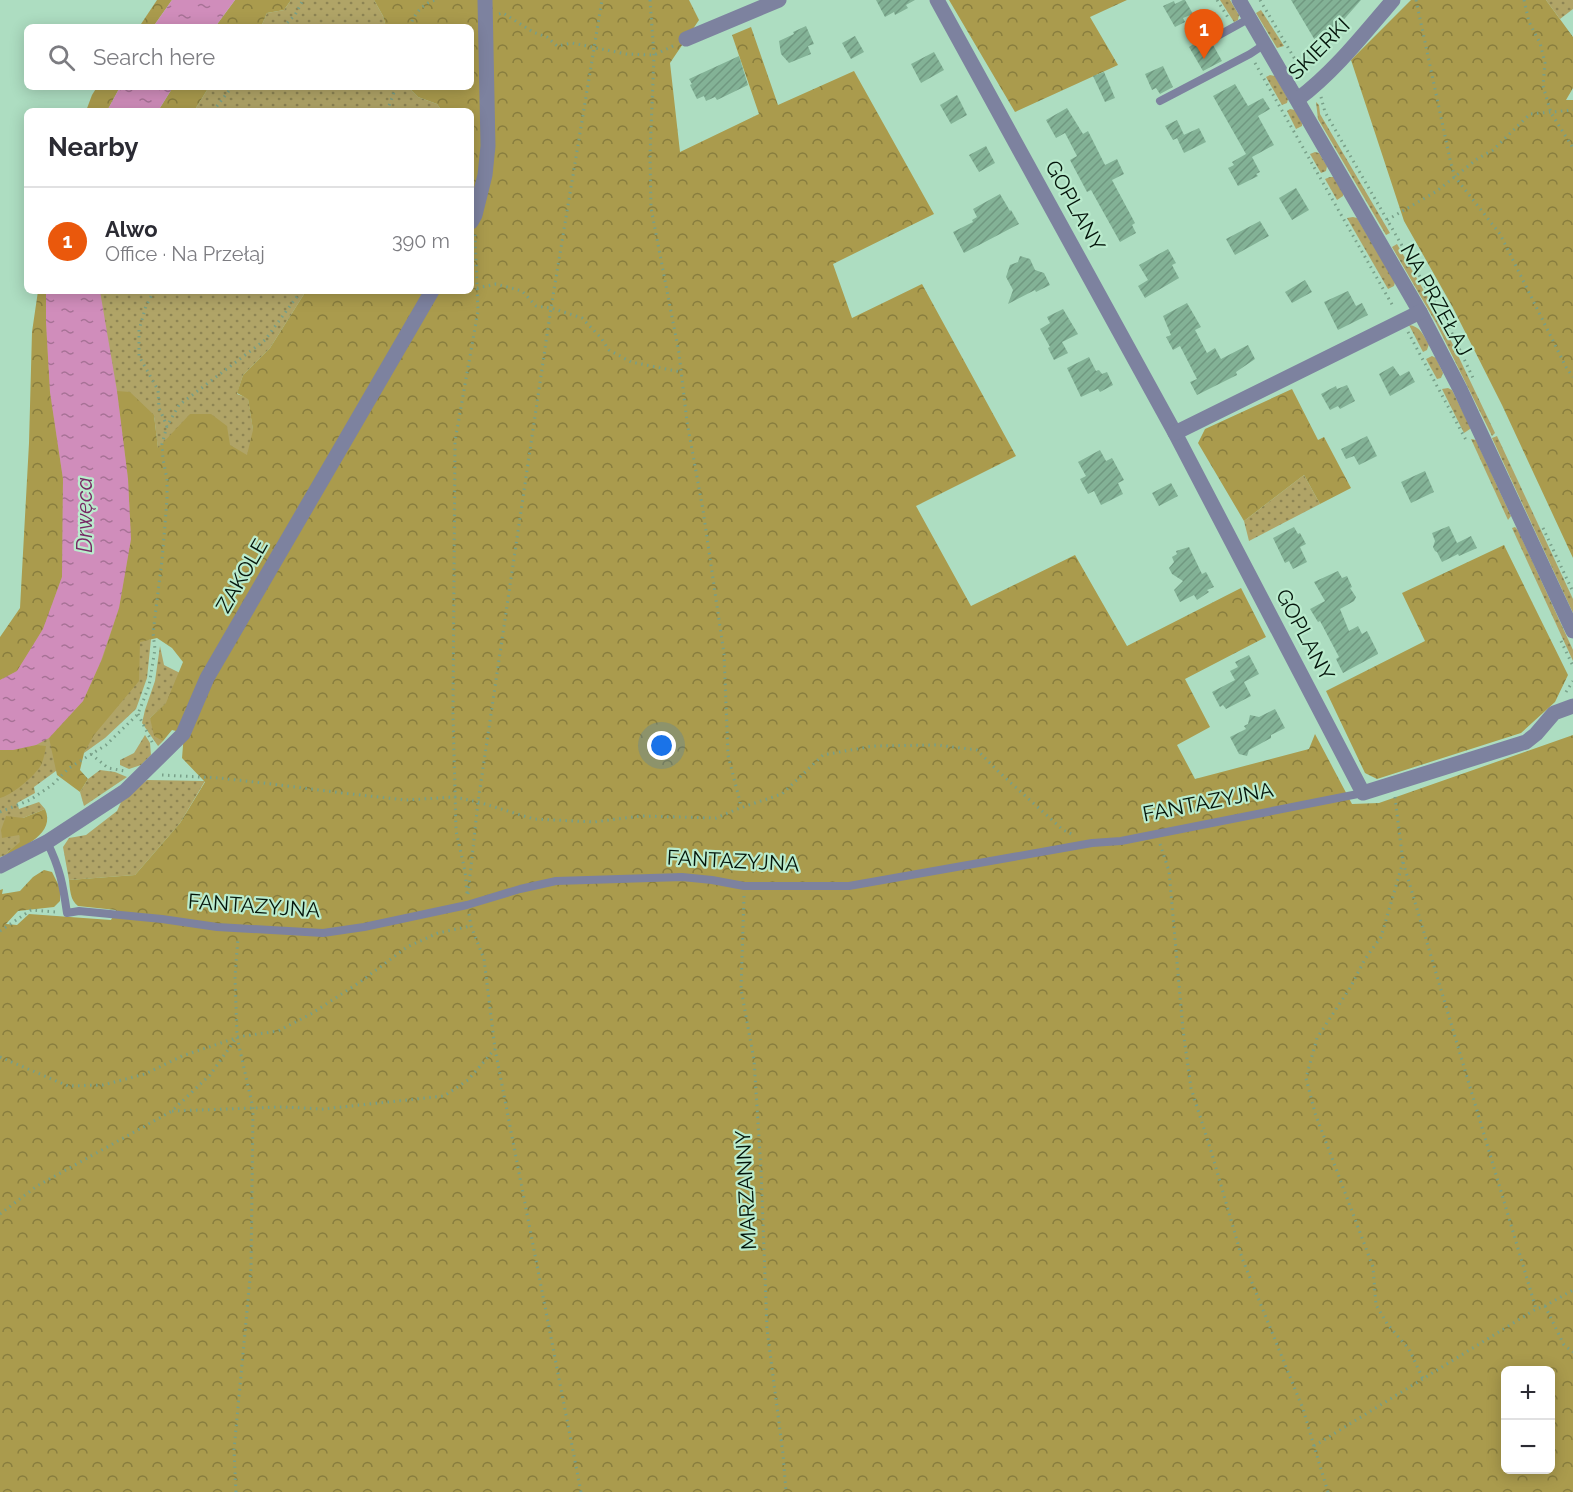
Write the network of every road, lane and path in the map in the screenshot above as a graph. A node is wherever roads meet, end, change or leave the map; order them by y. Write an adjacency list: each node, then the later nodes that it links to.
1 (303, 0): 16 (path)
2 (436, 0): 17 (path)
3 (485, 0): 14 (street)
4 (603, 0): 22 (path)
5 (650, 0): 24 (path)
6 (779, 0): 19 (street)
7 (937, 0): 52 (street, GOPLANY)
8 (1217, 0): 18 (path)
9 (1239, 0): 15 (street, NA PRZEŁAJ)
10 (1260, 0): 25 (path)
11 (1393, 0): 28 (street, SKIERKI)
12 (1416, 0): 35 (path)
13 (1524, 0): 33 (path)
14 (486, 16): 22 (path); 36 (street)
15 (1250, 18): 18 (lane); 21 (street, NA PRZEŁAJ)
16 (286, 24)
17 (411, 24)
18 (1234, 27): 20 (lane)
19 (686, 39): 24 (path)
20 (1212, 39)
21 (1265, 44): 23 (lane); 28 (street, NA PRZEŁAJ)
22 (595, 48): 24 (path); 43 (path)
23 (1250, 54): 29 (lane); 44 (path)
24 (654, 55): 49 (path)
25 (1309, 75)
26 (230, 90): 30 (path)
27 (395, 90): 31 (path)
28 (1298, 99): 45 (street, NA PRZEŁAJ)
29 (1161, 101)
30 (215, 108)
31 (388, 108)
32 (1573, 110): 33 (path)
33 (1551, 113): 34 (path); 35 (path)
34 (1573, 148)
35 (1455, 177): 37 (path); 48 (path)
36 (474, 214)
37 (1387, 220)
38 (474, 236): 39 (path)
39 (477, 288): 43 (path); 64 (path)
40 (152, 294): 51 (path)
41 (299, 294): 51 (path)
42 (430, 294): 60 (street, ZAKOLE)
43 (551, 308): 49 (path); 65 (path)
44 (1395, 309)
45 (1420, 312): 52 (street); 54 (street, NA PRZEŁAJ)
46 (1407, 331): 53 (path)
47 (1573, 366): 48 (path)
48 (1566, 367): 50 (path)
49 (681, 372): 66 (path)
50 (1573, 377)
51 (167, 426): 58 (path)
52 (1175, 433): 63 (street, GOPLANY)
53 (1470, 449)
54 (1566, 634): 55 (path)
55 (1573, 666)
56 (1573, 681): 57 (path)
57 (1569, 702): 62 (street, FANTAZYJNA)
58 (138, 714): 59 (path); 60 (path)
59 (91, 754): 61 (path); 67 (path)
60 (160, 757): 61 (street, ZAKOLE)
61 (142, 775): 64 (path); 69 (street, ZAKOLE)
62 (1394, 784): 63 (street, FANTAZYJNA); 71 (path)
63 (1363, 793): 68 (lane, FANTAZYJNA)
64 (455, 797): 65 (path); 74 (path)
65 (478, 802): 66 (path); 74 (path)
66 (740, 808): 70 (path)
67 (0, 812)
68 (1157, 834): 70 (lane, FANTAZYJNA); 90 (path)
69 (47, 842): 72 (street); 75 (lane)
70 (1092, 843): 73 (lane, FANTAZYJNA)
71 (1403, 862): 87 (path); 89 (path)
72 (0, 866)
73 (744, 886): 74 (lane, FANTAZYJNA); 93 (path, MARZANNY)
74 (467, 905): 76 (path); 77 (lane, FANTAZYJNA)
75 (67, 913): 77 (lane, FANTAZYJNA); 78 (path)
76 (471, 926): 79 (path); 80 (path)
77 (239, 928): 79 (path)
78 (0, 932)
79 (237, 1037): 81 (path); 82 (path); 83 (path)
80 (495, 1049): 82 (path); 92 (path)
81 (0, 1057)
82 (253, 1108): 83 (path); 91 (path)
83 (172, 1111): 84 (path)
84 (0, 1214)
85 (1573, 1290): 86 (path)
86 (1545, 1306): 87 (path); 88 (path)
87 (1536, 1309): 89 (path)
88 (1573, 1352)
89 (1423, 1379): 90 (path)
90 (1314, 1446): 94 (path)
91 (236, 1492)
92 (581, 1492)
93 (786, 1492)
94 (1328, 1492)

